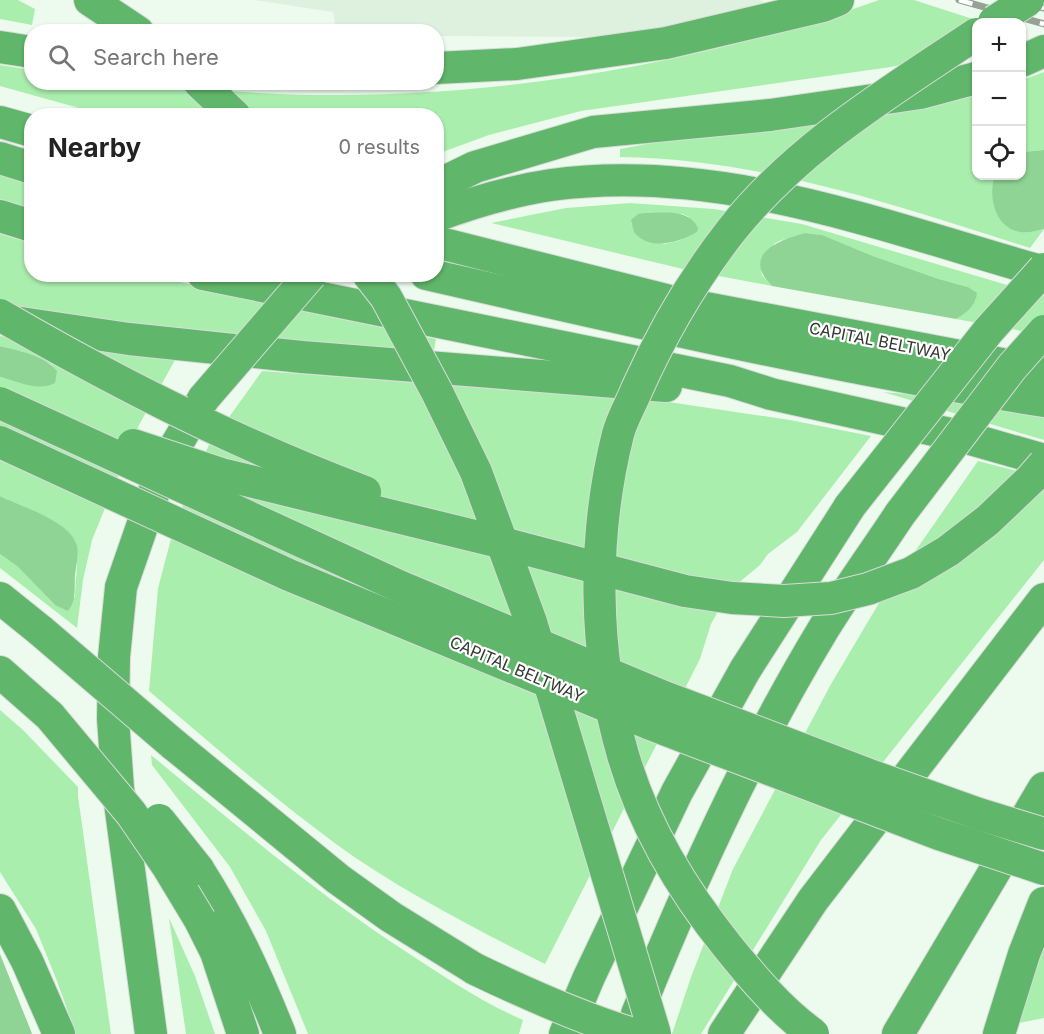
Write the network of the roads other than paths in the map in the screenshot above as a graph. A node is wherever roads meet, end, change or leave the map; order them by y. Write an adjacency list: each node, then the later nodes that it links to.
1 (90, 0): 5 (highway)
2 (1028, 0): 4 (highway, bridge)
3 (831, 3): 9 (highway)
4 (1000, 18)
5 (126, 24)
6 (972, 37): 55 (highway, bridge)
7 (0, 47): 8 (highway)
8 (24, 51)
9 (444, 68)
10 (972, 79): 17 (highway)
11 (207, 90): 12 (highway)
12 (227, 108)
13 (0, 122): 14 (highway)
14 (24, 129)
15 (0, 158): 16 (highway)
16 (24, 166)
17 (444, 182)
18 (444, 213): 22 (highway)
19 (0, 216): 20 (highway)
20 (24, 224)
21 (444, 244): 31 (highway, CAPITAL BELTWAY)
22 (1044, 271): 51 (highway, bridge)
23 (444, 278): 34 (highway)
24 (242, 282): 32 (highway)
25 (304, 282): 29 (highway, bridge)
26 (318, 282): 29 (highway, bridge)
27 (374, 282): 53 (highway, bridge)
28 (0, 317): 32 (highway); 37 (highway, bridge)
29 (263, 328): 48 (highway, bridge)
30 (1044, 331): 52 (highway, bridge)
31 (1044, 372)
32 (771, 394): 36 (highway)
33 (0, 401): 37 (highway, bridge); 43 (highway, bridge)
34 (1044, 401)
35 (0, 442): 44 (highway, CAPITAL BELTWAY, bridge)
36 (1044, 462): 37 (highway, bridge)
37 (495, 541)
38 (0, 598): 52 (highway, bridge)
39 (1044, 599): 54 (highway)
40 (0, 672): 41 (highway)
41 (50, 716): 49 (highway, bridge); 50 (highway, bridge)
42 (1044, 788): 56 (highway)
43 (1044, 834)
44 (1044, 869)
45 (1044, 903): 57 (highway)
46 (0, 910): 47 (highway)
47 (59, 1034)
48 (151, 1034)
49 (243, 1034)
50 (280, 1034)
51 (565, 1034)
52 (631, 1034)
53 (655, 1034)
54 (724, 1034)
55 (813, 1034)
56 (898, 1034)
57 (999, 1034)

